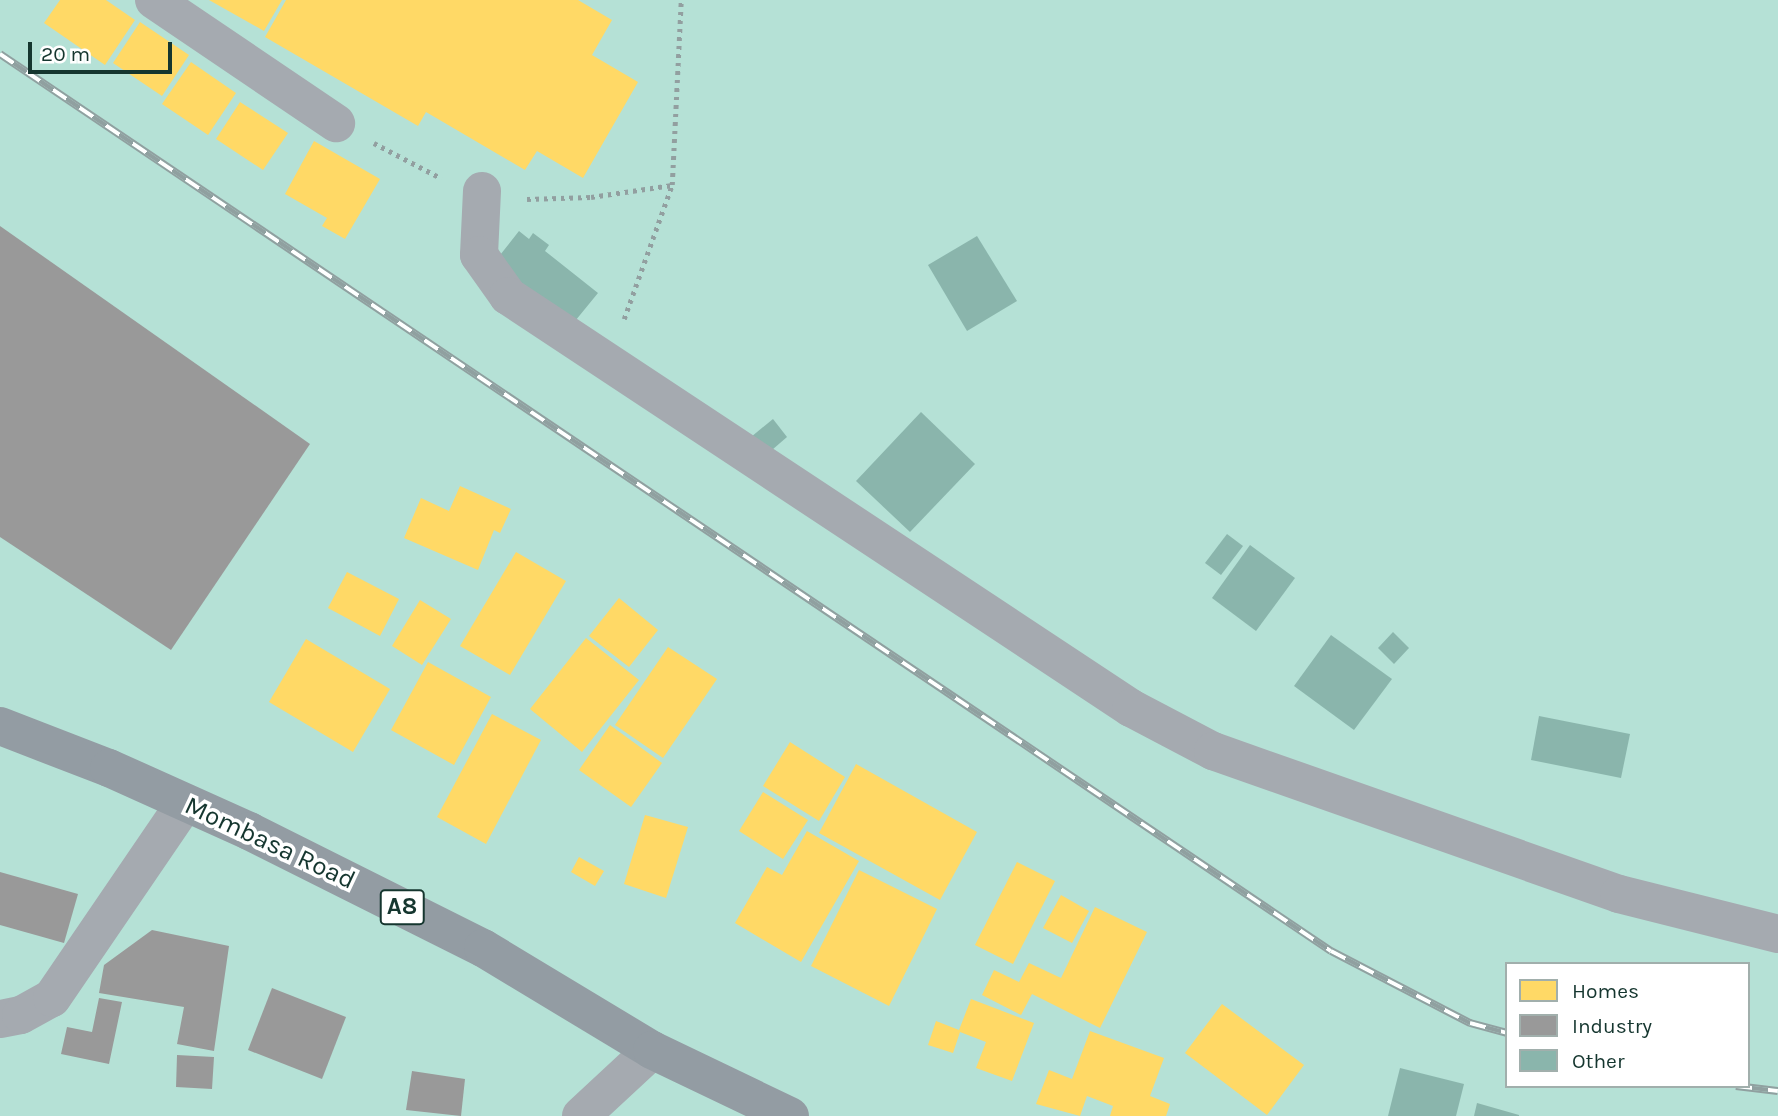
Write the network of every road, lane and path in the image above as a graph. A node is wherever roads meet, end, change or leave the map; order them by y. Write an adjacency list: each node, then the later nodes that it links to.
1 (154, 0): 3 (street)
2 (681, 0): 5 (path)
3 (336, 123)
4 (482, 191): 5 (street)
5 (609, 363): 8 (street)
6 (0, 726): 7 (highway, Mombasa Road / A8)
7 (185, 803): 9 (street); 10 (highway, Mombasa Road / A8)
8 (1778, 933)
9 (0, 1019)
10 (652, 1050): 11 (street); 12 (highway, Mombasa Road / A8)
11 (581, 1116)
12 (790, 1116)

